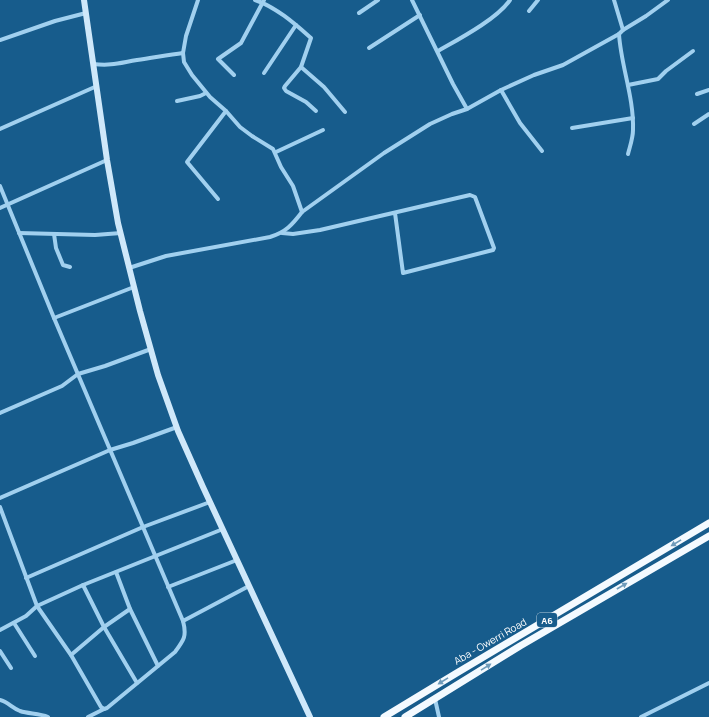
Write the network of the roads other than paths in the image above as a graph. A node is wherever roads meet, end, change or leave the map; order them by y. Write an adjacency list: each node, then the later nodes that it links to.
1 (84, 0): 12 (main road)
2 (198, 0): 22 (street)
3 (255, 0): 10 (street)
4 (378, 0): 13 (street)
5 (412, 0): 14 (street)
6 (510, 0): 20 (street)
7 (538, 0): 11 (street)
8 (614, 0): 16 (street)
9 (668, 0): 16 (street)
10 (263, 1): 15 (street); 26 (street)
11 (529, 11)
12 (86, 13): 18 (street); 23 (main road)
13 (359, 13)
14 (420, 15): 19 (street); 20 (street)
15 (296, 25): 24 (street); 25 (street)
16 (623, 30): 17 (street)
17 (620, 34): 27 (street); 29 (street)
18 (0, 40)
19 (369, 48)
20 (438, 51): 34 (street)
21 (693, 51): 27 (street)
22 (183, 53): 23 (street); 31 (street)
23 (93, 64): 28 (main road)
24 (300, 68): 36 (street); 37 (street)
25 (264, 73)
26 (234, 75)
27 (628, 85): 39 (street)
28 (97, 86): 42 (street); 47 (main road)
29 (501, 90): 34 (street); 44 (street)
30 (709, 90): 32 (street)
31 (206, 93): 33 (street); 35 (street)
32 (697, 94)
33 (177, 101)
34 (467, 109): 52 (street)
35 (226, 111): 45 (street); 49 (street)
36 (316, 111)
37 (345, 112)
38 (709, 114): 40 (street)
39 (633, 118): 41 (street); 46 (street)
40 (694, 124)
41 (572, 128)
42 (0, 129)
43 (323, 130): 45 (street)
44 (542, 151)
45 (276, 152): 52 (street)
46 (628, 154)
47 (108, 160): 50 (street); 55 (main road)
48 (0, 186): 50 (street)
49 (218, 199)
50 (8, 204): 51 (street); 54 (street)
51 (0, 208)
52 (302, 212): 57 (street)
53 (395, 213): 53 (street); 57 (street)
54 (19, 233): 56 (street); 61 (street)
55 (121, 233): 56 (street); 59 (main road)
56 (54, 234): 58 (street)
57 (282, 234): 59 (street)
58 (70, 267)
59 (129, 268): 60 (main road)
60 (134, 287): 61 (street); 62 (main road)
61 (54, 318): 63 (street)
62 (151, 349): 63 (street); 65 (main road)
63 (78, 374): 64 (street); 66 (street)
64 (0, 413)
65 (177, 427): 66 (street); 68 (main road)
66 (110, 450): 67 (street); 71 (street)
67 (0, 498)
68 (210, 502): 71 (street); 72 (main road)
69 (0, 507): 77 (street)
70 (709, 523): 81 (highway, Aba - Owerri Road / A6, one-way to 81)
71 (143, 527): 74 (street); 77 (street)
72 (223, 528): 74 (street); 75 (main road)
73 (709, 536): 82 (highway, Aba - Owerri Road / A6, one-way to 73)
74 (154, 556): 76 (street); 80 (street)
75 (237, 560): 79 (main road); 80 (street)
76 (116, 572): 78 (street); 84 (street)
77 (26, 578): 83 (street)
78 (83, 585): 83 (street); 87 (street)
79 (249, 586): 85 (street); 101 (main road)
80 (168, 587): 85 (street)
81 (603, 587): 82 (highway); 102 (highway, Aba - Owerri Road / A6, one-way to 102)
82 (606, 595): 96 (highway, Aba - Owerri Road / A6, one-way to 82)
83 (37, 606): 86 (street); 91 (street)
84 (130, 609): 87 (street); 92 (street)
85 (183, 621): 92 (street)
86 (14, 623): 88 (street); 90 (street)
87 (104, 627): 91 (street); 94 (street)
88 (0, 630)
89 (0, 651): 93 (street)
90 (34, 656)
91 (71, 656): 98 (street)
92 (158, 666): 94 (street)
93 (11, 668)
94 (137, 683): 98 (street)
95 (709, 683): 105 (street)
96 (435, 699): 103 (highway, Aba - Owerri Road / A6); 104 (street)
97 (0, 700): 99 (street)
98 (104, 709): 100 (street)
99 (48, 717)
100 (88, 717)
101 (310, 717)
102 (384, 717)
103 (406, 717)
104 (439, 717)
105 (641, 717)

